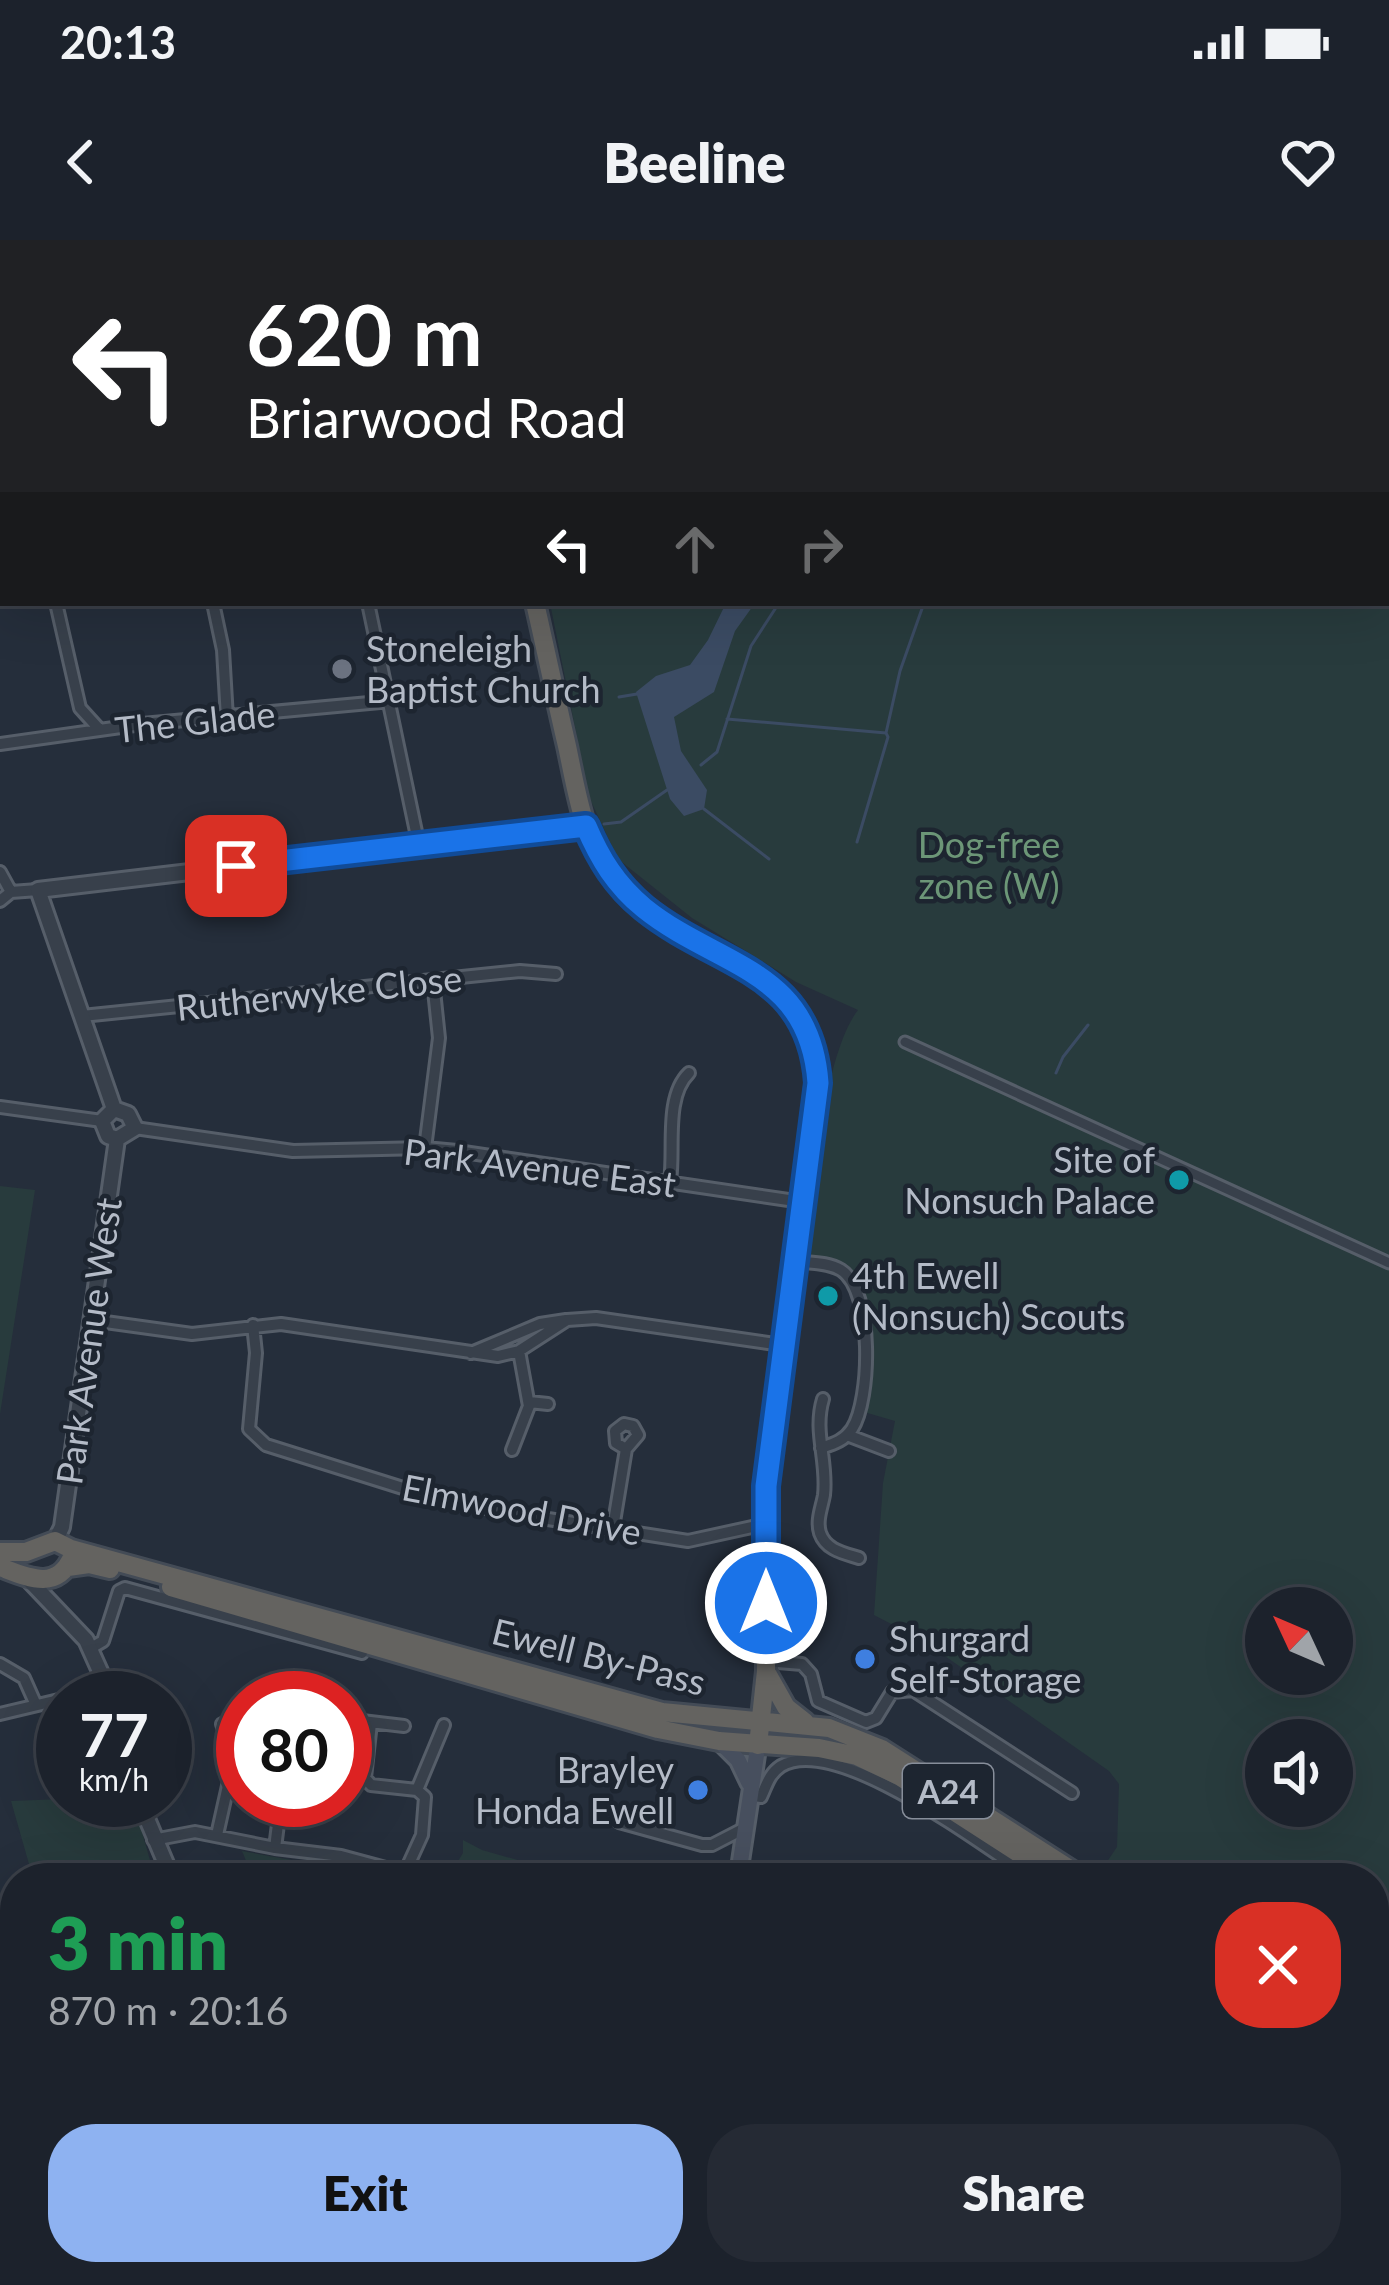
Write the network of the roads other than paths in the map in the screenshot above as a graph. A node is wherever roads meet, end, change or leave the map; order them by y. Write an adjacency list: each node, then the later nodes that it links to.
1 (57, 606): 6 (street)
2 (214, 606): 7 (street)
3 (369, 606): 5 (street)
4 (536, 606): 11 (highway)
5 (391, 701): 7 (street, The Glade); 12 (street)
6 (80, 708): 8 (street); 9 (street)
7 (226, 718): 8 (street, The Glade)
8 (100, 730): 9 (street, The Glade)
9 (65, 734): 10 (street, The Glade)
10 (0, 744)
11 (586, 826): 12 (street); 29 (highway)
12 (419, 846): 14 (street)
13 (0, 872): 15 (street)
14 (38, 890): 15 (street); 19 (street)
15 (10, 892): 16 (street)
16 (0, 901)
17 (556, 974): 18 (street, Rutherwyke Close)
18 (433, 981): 19 (street, Rutherwyke Close); 27 (street)
19 (82, 1016): 23 (street)
20 (905, 1042): 31 (street)
21 (689, 1073): 28 (street)
22 (0, 1107): 24 (street)
23 (114, 1109): 24 (street); 25 (street)
24 (102, 1121): 26 (street)
25 (135, 1128): 26 (street); 27 (street, Park Avenue East)
26 (117, 1139): 32 (street, Park Avenue West)
27 (425, 1148): 28 (street, Park Avenue East)
28 (670, 1181): 29 (street, Park Avenue East)
29 (802, 1202): 30 (highway)
30 (795, 1262): 35 (highway); 41 (street)
31 (1389, 1263)
32 (91, 1320): 34 (street); 50 (street, Park Avenue West)
33 (567, 1320): 35 (street); 36 (street); 37 (street)
34 (253, 1325): 37 (street); 47 (street, Elmwood Drive)
35 (782, 1345): 46 (highway)
36 (519, 1351): 37 (street); 39 (street)
37 (468, 1353)
38 (823, 1399): 42 (street)
39 (529, 1402): 40 (street); 44 (street)
40 (548, 1404)
41 (847, 1435): 42 (street); 45 (street)
42 (821, 1448): 51 (street)
43 (626, 1449): 47 (street)
44 (512, 1450)
45 (889, 1450)
46 (766, 1525): 47 (street, Elmwood Drive); 58 (highway)
47 (613, 1528)
48 (0, 1552): 49 (highway)
49 (26, 1552): 50 (highway); 53 (highway)
50 (63, 1558): 53 (highway); 54 (street, Park Avenue West); 63 (highway, Ewell By-Pass); 69 (highway, Ewell By-Pass)
51 (859, 1558)
52 (0, 1567): 53 (highway)
53 (26, 1577): 54 (street)
54 (52, 1603): 55 (street)
55 (92, 1648): 56 (street); 59 (street)
56 (362, 1653)
57 (0, 1664): 60 (street)
58 (766, 1666): 64 (highway); 66 (highway); 75 (street)
59 (101, 1671)
60 (36, 1703)
61 (36, 1705): 62 (street)
62 (0, 1714)
63 (689, 1717): 64 (highway, Ewell By-Pass); 70 (highway)
64 (761, 1720): 66 (highway, Ewell By-Pass / A24); 70 (highway); 71 (highway)
65 (372, 1723): 68 (street)
66 (805, 1723): 92 (highway, Ewell By-Pass / A24)
67 (444, 1724): 73 (street)
68 (404, 1726)
69 (719, 1741): 70 (highway, Ewell By-Pass); 74 (main road)
70 (758, 1745): 71 (highway, Ewell By-Pass / A24); 74 (main road)
71 (857, 1756): 77 (highway, Ewell By-Pass / A24)
72 (372, 1786): 73 (street)
73 (418, 1790): 88 (street)
74 (749, 1790): 76 (street); 82 (main road)
75 (1072, 1793)
76 (904, 1796): 77 (street); 90 (street)
77 (938, 1801): 91 (highway, Ewell By-Pass / A24)
78 (619, 1822): 82 (street)
79 (149, 1827): 84 (street)
80 (219, 1827): 83 (street)
81 (278, 1827): 85 (street)
82 (743, 1829): 89 (main road)
83 (217, 1834): 84 (street); 85 (street)
84 (153, 1840): 86 (street)
85 (275, 1848): 87 (street)
86 (164, 1863)
87 (367, 1863)
88 (409, 1863)
89 (740, 1863)
90 (1009, 1863)
91 (1034, 1863)
92 (1061, 1863)

